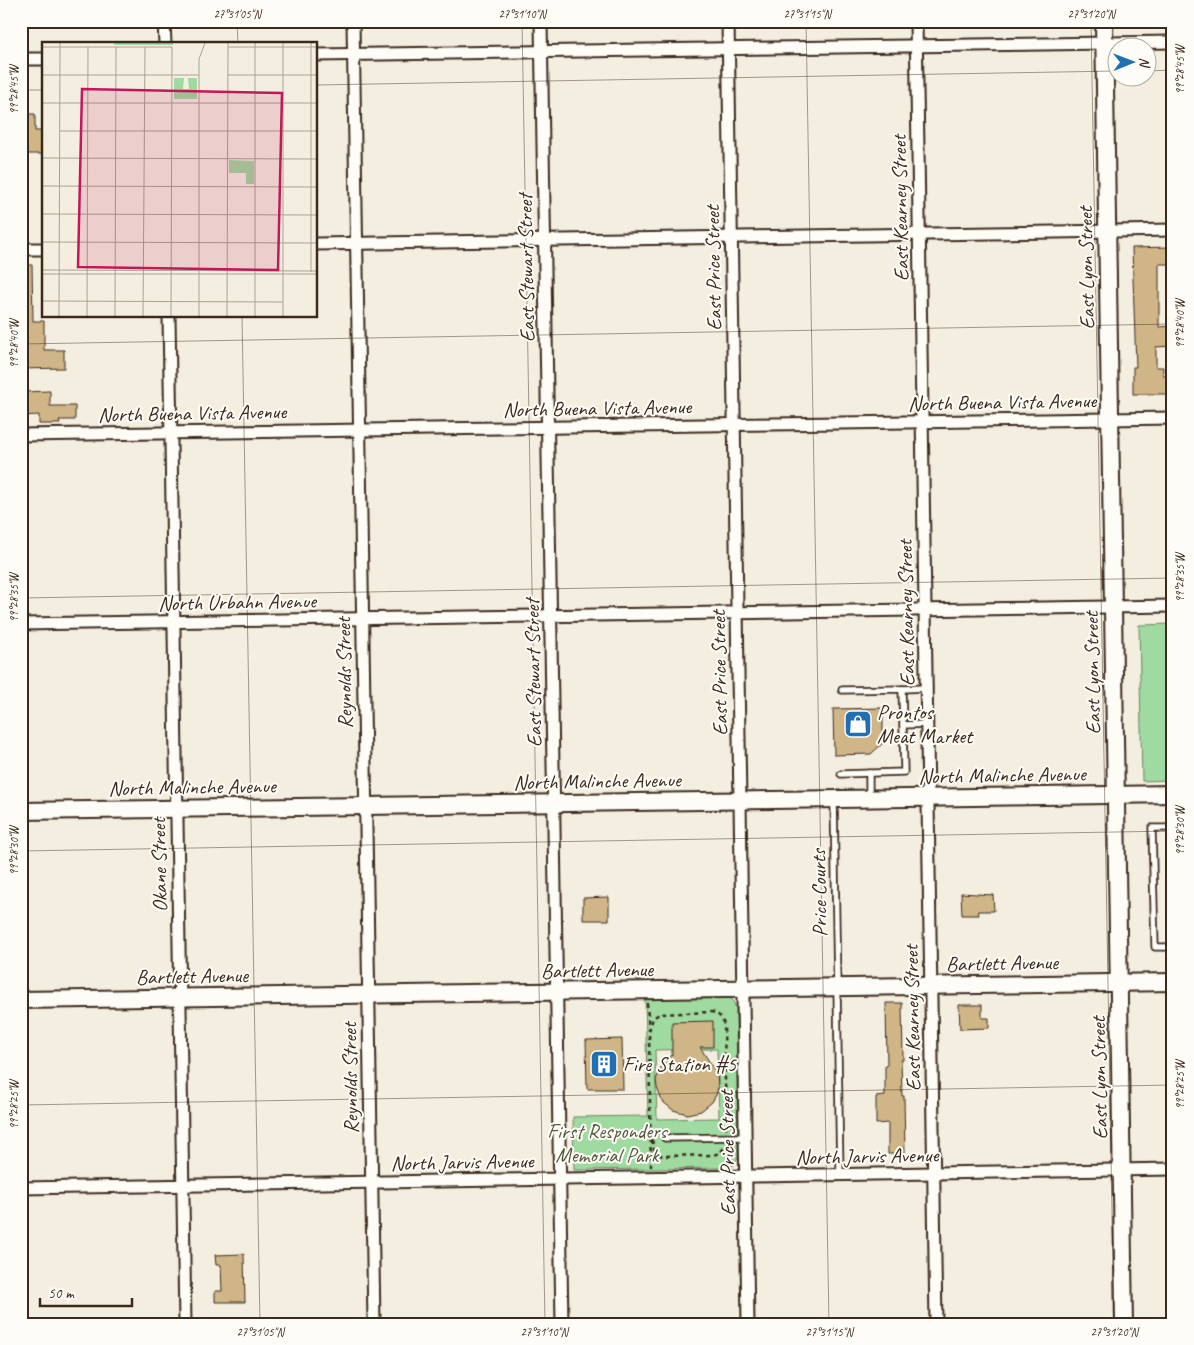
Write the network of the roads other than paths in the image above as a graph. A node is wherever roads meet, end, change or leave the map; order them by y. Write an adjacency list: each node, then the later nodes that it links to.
1 (164, 21): 7 (street)
2 (353, 21): 13 (street, Reynolds Street)
3 (541, 21): 12 (street, East Stewart Street)
4 (728, 21): 11 (street, East Price Street)
5 (916, 21): 10 (street, East Kearney Street)
6 (1104, 21): 9 (main road, East Lyon Street)
7 (165, 42)
8 (1173, 42): 9 (street)
9 (1104, 43): 10 (street); 18 (main road, East Lyon Street)
10 (916, 46): 11 (street); 19 (street, East Kearney Street)
11 (728, 49): 12 (street); 20 (street, East Price Street)
12 (541, 51): 13 (street); 21 (street, East Stewart Street)
13 (354, 54): 14 (street); 23 (street, Reynolds Street)
14 (318, 55)
15 (21, 59): 16 (street)
16 (42, 59)
17 (1173, 230): 18 (street)
18 (1107, 231): 19 (street); 28 (main road, East Lyon Street)
19 (919, 234): 20 (street); 29 (street, East Kearney Street)
20 (731, 237): 21 (street); 30 (street, East Price Street)
21 (544, 240): 23 (street); 31 (street, East Stewart Street)
22 (318, 244): 23 (street)
23 (356, 244): 32 (street, Reynolds Street)
24 (21, 249): 25 (street)
25 (42, 249)
26 (169, 318): 33 (street, Okane Street)
27 (1173, 418): 28 (street, North Buena Vista Avenue)
28 (1110, 419): 29 (street, North Buena Vista Avenue); 36 (main road, East Lyon Street)
29 (922, 422): 30 (street, North Buena Vista Avenue); 37 (street, East Kearney Street)
30 (734, 425): 31 (street, North Buena Vista Avenue); 38 (street, East Price Street)
31 (548, 427): 32 (street, North Buena Vista Avenue); 39 (street, East Stewart Street)
32 (359, 430): 33 (street, North Buena Vista Avenue); 40 (street, Reynolds Street)
33 (171, 432): 34 (street, North Buena Vista Avenue); 41 (street, Okane Street)
34 (21, 434)
35 (1173, 606): 36 (street, North Urbahn Avenue)
36 (1113, 607): 37 (street, North Urbahn Avenue); 51 (main road, East Lyon Street)
37 (925, 610): 38 (street, North Urbahn Avenue); 43 (street, East Kearney Street)
38 (737, 613): 39 (street, North Urbahn Avenue); 55 (street, East Price Street)
39 (551, 616): 40 (street, North Urbahn Avenue); 56 (street, East Stewart Street)
40 (362, 619): 41 (street, North Urbahn Avenue); 57 (street, Reynolds Street)
41 (174, 622): 42 (street, North Urbahn Avenue); 58 (street, Okane Street)
42 (21, 624)
43 (926, 688): 44 (lane); 46 (street, East Kearney Street)
44 (902, 689): 45 (lane); 47 (lane)
45 (842, 690)
46 (927, 724): 47 (lane); 53 (street, East Kearney Street)
47 (903, 725): 48 (lane)
48 (869, 773): 49 (lane); 52 (lane)
49 (842, 774)
50 (1173, 794): 51 (main road, North Malinche Avenue)
51 (1116, 795): 53 (main road, North Malinche Avenue); 62 (main road, East Lyon Street)
52 (869, 798): 53 (main road, North Malinche Avenue); 54 (main road, North Malinche Avenue)
53 (928, 798): 64 (street, East Kearney Street)
54 (834, 799): 55 (main road, North Malinche Avenue); 65 (lane, Price Courts)
55 (740, 800): 56 (main road, North Malinche Avenue); 66 (street, East Price Street)
56 (554, 803): 57 (main road, North Malinche Avenue); 67 (street, East Stewart Street)
57 (365, 806): 58 (main road, North Malinche Avenue); 68 (street, Reynolds Street)
58 (177, 809): 59 (main road, North Malinche Avenue); 69 (street, Okane Street)
59 (21, 811)
60 (1173, 828): 61 (lane)
61 (1173, 947)
62 (1119, 982): 63 (main road, Bartlett Avenue); 64 (main road, Bartlett Avenue); 73 (main road, East Lyon Street)
63 (1173, 982)
64 (931, 986): 65 (main road, Bartlett Avenue); 75 (street, East Kearney Street)
65 (837, 987): 66 (main road, Bartlett Avenue); 76 (lane, Price Courts)
66 (743, 988): 67 (main road, Bartlett Avenue); 71 (street, East Price Street)
67 (556, 991): 68 (main road, Bartlett Avenue); 78 (street, East Stewart Street)
68 (368, 994): 69 (main road, Bartlett Avenue); 79 (street, Reynolds Street)
69 (180, 997): 70 (main road, Bartlett Avenue); 80 (street, Okane Street)
70 (21, 1000)
71 (745, 1137): 72 (lane); 77 (street, East Price Street)
72 (665, 1138)
73 (1122, 1170): 74 (street, North Jarvis Avenue); 75 (street, North Jarvis Avenue); 87 (main road, East Lyon Street)
74 (1173, 1170)
75 (934, 1174): 76 (street, North Jarvis Avenue); 86 (street, East Kearney Street)
76 (840, 1175): 77 (street, North Jarvis Avenue)
77 (746, 1176): 78 (street, North Jarvis Avenue); 85 (street, East Price Street)
78 (559, 1179): 79 (street, North Jarvis Avenue); 84 (street, East Stewart Street)
79 (371, 1182): 80 (street, North Jarvis Avenue); 83 (street, Reynolds Street)
80 (183, 1186): 81 (street, North Jarvis Avenue); 82 (street, Okane Street)
81 (21, 1188)
82 (185, 1324)
83 (374, 1324)
84 (562, 1324)
85 (748, 1324)
86 (936, 1324)
87 (1124, 1324)

